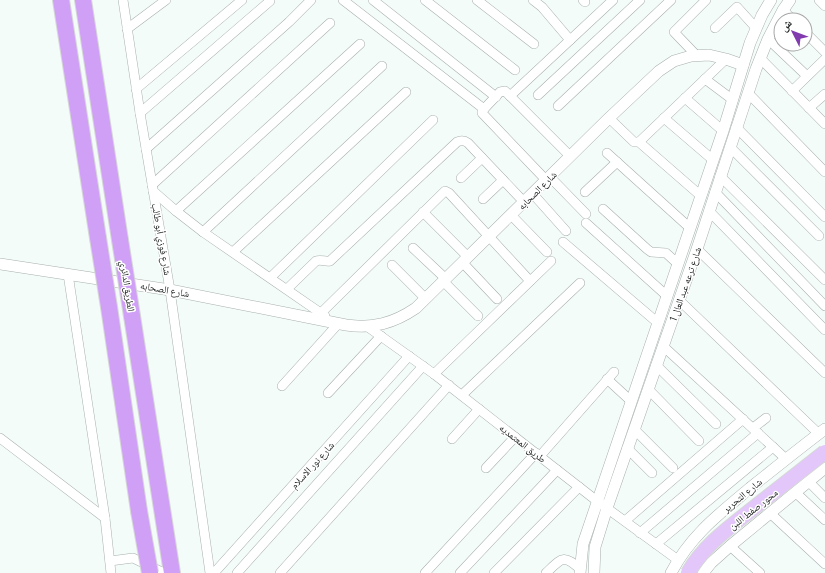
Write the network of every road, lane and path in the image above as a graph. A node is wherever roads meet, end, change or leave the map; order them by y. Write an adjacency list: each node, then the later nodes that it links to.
1 (61, 0): 178 (highway, bridge)
2 (83, 0): 180 (highway, الطريق الدائري, bridge)
3 (123, 0): 25 (street, شارع فوزي أبو طالب)
4 (166, 0): 25 (street)
5 (242, 0): 43 (street)
6 (312, 0): 65 (street)
7 (343, 0): 55 (street)
8 (373, 0): 50 (street)
9 (425, 0): 38 (street)
10 (477, 0): 30 (street)
11 (533, 0): 26 (street)
12 (614, 0): 26 (street)
13 (640, 0): 49 (street)
14 (671, 0): 53 (street)
15 (706, 0): 32 (street)
16 (771, 0): 24 (street, شارع ترعه عبد العال 1)
17 (790, 0): 21 (street, شارع ترعه عبد العال 1)
18 (819, 0): 20 (street)
19 (270, 1): 56 (street)
20 (825, 6)
21 (783, 10): 27 (street, شارع ترعه عبد العال 1)
22 (330, 23): 76 (street)
23 (715, 28): 24 (street)
24 (756, 28): 36 (street, شارع ترعه عبد العال 1)
25 (127, 29): 43 (street, شارع فوزي أبو طالب)
26 (570, 40): 47 (street)
27 (768, 40): 33 (street, شارع ترعه عبد العال 1); 40 (street)
28 (813, 40): 31 (street)
29 (360, 44): 85 (street)
30 (534, 44)
31 (825, 52)
32 (697, 56): 34 (street, شارع الصحابه); 57 (street, شارع الصحابه)
33 (760, 58): 42 (street, شارع ترعه عبد العال 1); 44 (street)
34 (726, 59): 36 (street, شارع الصحابه); 41 (street)
35 (825, 59): 40 (street)
36 (743, 65): 39 (street, شارع ترعه عبد العال 1)
37 (382, 66): 91 (street)
38 (515, 70)
39 (740, 76): 42 (street); 52 (street, شارع ترعه عبد العال 1)
40 (807, 76): 44 (street)
41 (705, 79): 51 (street); 52 (street)
42 (752, 80): 46 (street, شارع ترعه عبد العال 1)
43 (136, 89): 56 (street, شارع فوزي أبو طالب)
44 (792, 91): 54 (street)
45 (406, 92): 97 (street)
46 (748, 93): 61 (street, شارع ترعه عبد العال 1); 71 (street)
47 (508, 94): 50 (street); 67 (street)
48 (825, 94): 54 (street)
49 (538, 95)
50 (496, 96): 55 (street)
51 (685, 98): 58 (street); 62 (street)
52 (733, 100): 62 (street, شارع ترعه عبد العال 1)
53 (558, 106)
54 (809, 108): 60 (street)
55 (483, 110): 74 (street)
56 (140, 113): 65 (street, شارع فوزي أبو طالب)
57 (609, 118): 63 (street); 67 (street, شارع الصحابه)
58 (664, 118): 63 (street); 69 (street)
59 (432, 120): 105 (street)
60 (825, 124)
61 (736, 127): 64 (street, شارع ترعه عبد العال 1); 88 (street)
62 (723, 131): 69 (street, شارع ترعه عبد العال 1)
63 (639, 142): 80 (street)
64 (730, 147): 72 (street, شارع ترعه عبد العال 1); 93 (street)
65 (146, 149): 76 (street, شارع فوزي أبو طالب)
66 (607, 152): 70 (street)
67 (570, 156): 74 (street, شارع الصحابه)
68 (482, 158): 73 (street); 75 (street); 110 (street)
69 (713, 160): 80 (street, شارع ترعه عبد العال 1)
70 (617, 162): 77 (street); 89 (street)
71 (825, 172)
72 (720, 176): 78 (street, شارع ترعه عبد العال 1); 107 (street)
73 (461, 178)
74 (548, 178): 79 (street, شارع الصحابه); 112 (street)
75 (503, 180): 81 (street); 82 (street)
76 (153, 188): 85 (street); 111 (street, شارع فوزي أبو طالب)
77 (585, 192)
78 (715, 192): 84 (street, شارع ترعه عبد العال 1); 116 (street)
79 (533, 194): 82 (street, شارع الصحابه); 90 (street)
80 (701, 196): 89 (street, شارع ترعه عبد العال 1)
81 (484, 199)
82 (524, 202): 87 (street, شارع الصحابه)
83 (603, 209): 102 (street)
84 (709, 210): 96 (street, شارع ترعه عبد العال 1); 122 (street)
85 (176, 211): 91 (street)
86 (423, 212): 92 (street); 99 (street); 117 (street)
87 (511, 215): 92 (street, شارع الصحابه); 98 (street)
88 (825, 217)
89 (690, 228): 102 (street, شارع ترعه عبد العال 1)
90 (566, 231)
91 (203, 232): 97 (street)
92 (489, 236): 99 (street, شارع الصحابه); 108 (street)
93 (819, 236)
94 (564, 242): 120 (street)
95 (413, 248): 106 (street)
96 (697, 249): 115 (street, شارع ترعه عبد العال 1); 129 (street)
97 (233, 252): 105 (street)
98 (547, 252)
99 (465, 260): 106 (street, شارع الصحابه); 114 (street)
100 (551, 261): 108 (street)
101 (0, 264): 104 (street, شارع الصحابه)
102 (678, 264): 112 (street, شارع ترعه عبد العال 1)
103 (392, 265): 113 (street)
104 (68, 274): 111 (street, شارع الصحابه); 167 (street)
105 (271, 277): 110 (street)
106 (445, 280): 113 (street, شارع الصحابه); 118 (street)
107 (825, 280)
108 (530, 281): 130 (street)
109 (580, 283): 136 (street)
110 (287, 289): 117 (street)
111 (170, 290): 119 (street, شارع الصحابه); 181 (street, شارع فوزي أبو طالب)
112 (667, 296): 120 (street, شارع ترعه عبد العال 1)
113 (426, 299): 121 (street, شارع الصحابه)
114 (497, 299)
115 (679, 300): 124 (street, شارع ترعه عبد العال 1); 144 (street)
116 (825, 306)
117 (322, 312): 119 (street)
118 (478, 316)
119 (334, 323): 121 (street, شارع الصحابه); 133 (street)
120 (658, 323): 137 (street, شارع ترعه عبد العال 1)
121 (368, 327): 123 (street, طريق المعتمديه)
122 (825, 330)
123 (381, 336): 125 (street, طريق المعتمديه); 135 (street)
124 (663, 346): 126 (street, شارع ترعه عبد العال 1); 140 (street)
125 (409, 356): 127 (street, طريق المعتمديه); 182 (street, شارع نور الاسلام)
126 (656, 365): 134 (street, شارع ترعه عبد العال 1); 141 (street)
127 (423, 366): 130 (street, طريق المعتمديه); 183 (street)
128 (614, 372): 131 (street)
129 (825, 373)
130 (434, 374): 132 (street, طريق المعتمديه)
131 (607, 380): 137 (street); 152 (street)
132 (449, 385): 136 (street, طريق المعتمديه); 184 (street)
133 (282, 386)
134 (648, 389): 142 (street, شارع ترعه عبد العال 1); 148 (street)
135 (328, 393)
136 (462, 395): 138 (street, طريق المعتمديه)
137 (631, 401): 164 (street, شارع ترعه عبد العال 1)
138 (479, 409): 145 (street, طريق المعتمديه); 147 (street)
139 (766, 418): 143 (street)
140 (743, 419): 143 (street); 169 (street)
141 (716, 424)
142 (634, 429): 150 (street, شارع ترعه عبد العال 1); 156 (street)
143 (756, 431): 149 (street); 170 (street)
144 (822, 431): 154 (street, شارع التحرير)
145 (515, 437): 152 (street, طريق المعتمديه); 155 (street)
146 (0, 438): 167 (street)
147 (452, 439)
148 (699, 441)
149 (773, 446): 154 (street); 171 (street)
150 (627, 448): 159 (street); 165 (street, شارع ترعه عبد العال 1)
151 (825, 452): 191 (main road, محور صفط اللبن, bridge)
152 (538, 455): 158 (street, طريق المعتمديه); 185 (street)
153 (825, 458): 192 (main road, محور صفط اللبن)
154 (786, 459): 173 (street, شارع التحرير)
155 (486, 468)
156 (673, 468)
157 (825, 468): 160 (street)
158 (557, 470): 161 (street, طريق المعتمديه); 186 (street)
159 (652, 473)
160 (808, 481): 162 (street); 163 (street)
161 (579, 487): 164 (street, طريق المعتمديه); 187 (street)
162 (795, 492): 166 (street); 168 (street)
163 (825, 498)
164 (598, 501): 165 (street, طريق المعتمديه); 176 (street, شارع ترعه عبد العال 1)
165 (607, 508): 169 (street, طريق المعتمديه); 189 (street, شارع ترعه عبد العال 1)
166 (770, 513): 172 (street); 175 (street)
167 (105, 518): 174 (street)
168 (825, 520)
169 (625, 521): 170 (street, طريق المعتمديه)
170 (640, 533): 171 (street, طريق المعتمديه)
171 (656, 544): 173 (street, طريق المعتمديه)
172 (730, 546): 193 (street); 194 (street)
173 (678, 560): 190 (street, شارع التحرير); 192 (street)
174 (110, 561): 177 (street); 179 (street)
175 (825, 564)
176 (580, 571): 188 (street)
177 (111, 573)
178 (150, 573)
179 (164, 573)
180 (172, 573)
181 (210, 573)
182 (214, 573)
183 (237, 573)
184 (280, 573)
185 (425, 573)
186 (460, 573)
187 (494, 573)
188 (546, 573)
189 (594, 573)
190 (671, 573)
191 (688, 573)
192 (694, 573)
193 (703, 573)
194 (760, 573)

